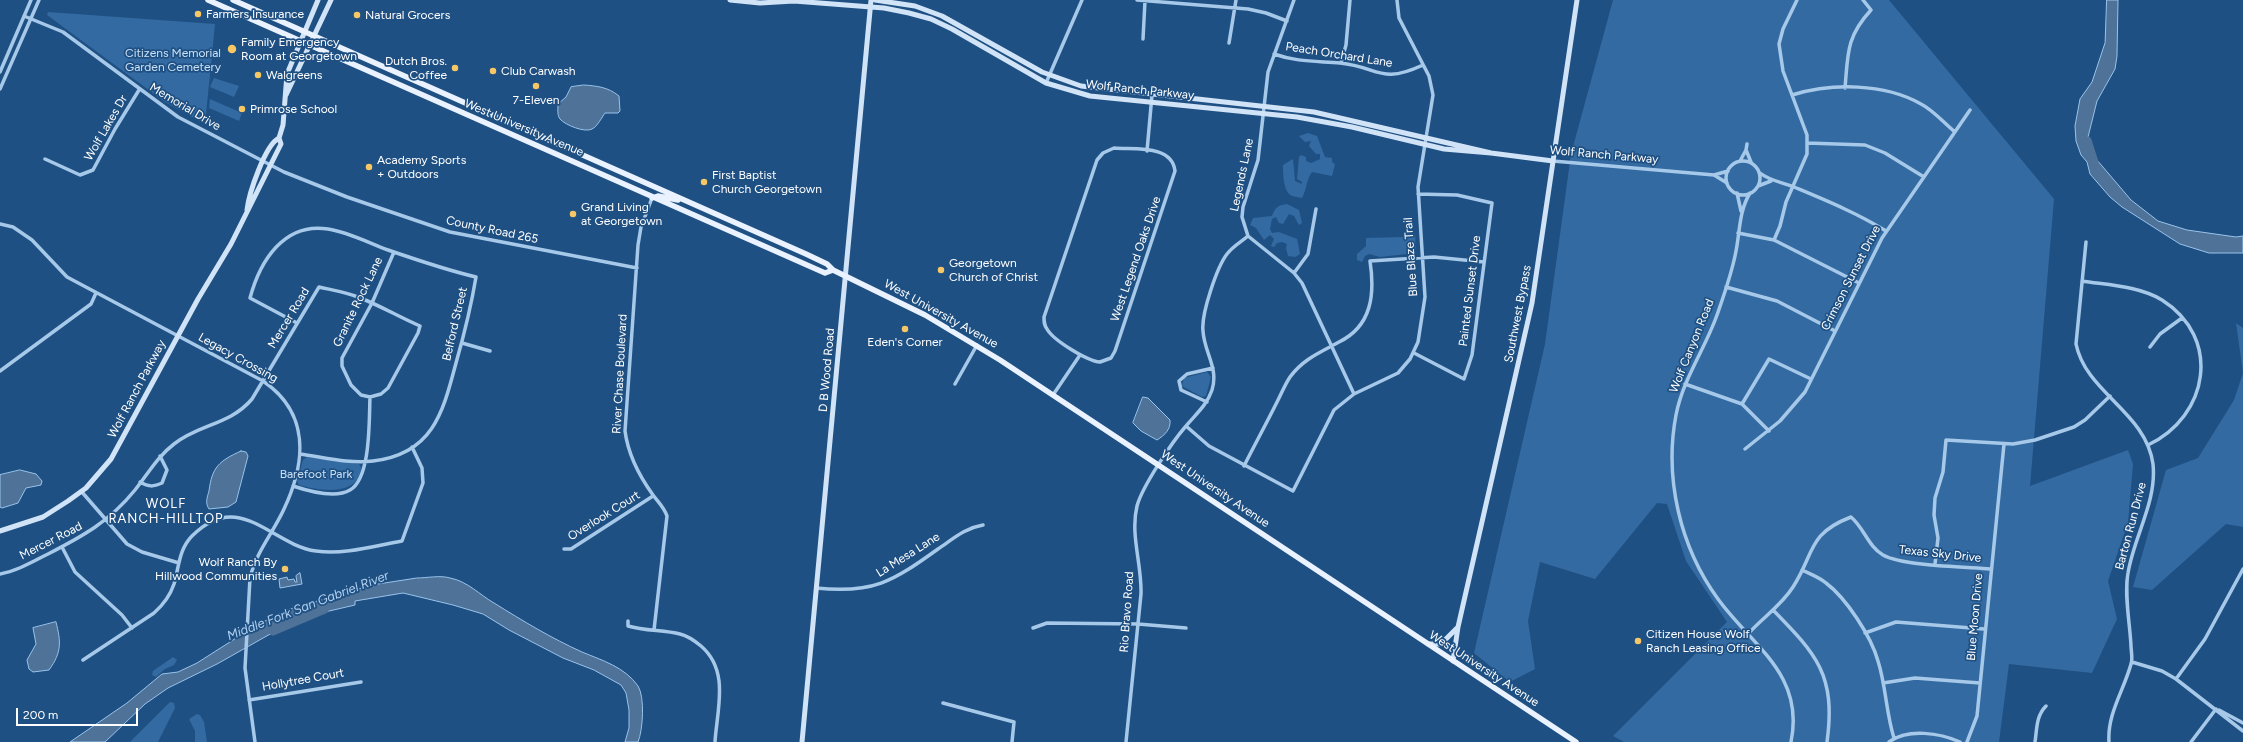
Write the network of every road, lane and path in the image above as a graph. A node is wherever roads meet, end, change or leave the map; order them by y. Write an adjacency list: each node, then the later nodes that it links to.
1 (31, 0): 23 (street)
2 (39, 0): 24 (street)
3 (208, 0): 29 (main road, West University Avenue)
4 (233, 0): 26 (main road, West University Avenue)
5 (318, 0): 26 (street, Wolf Ranch Parkway)
6 (331, 0): 27 (street, Wolf Ranch Parkway)
7 (730, 0): 19 (street, Wolf Ranch Parkway)
8 (871, 0): 21 (street, D B Wood Road)
9 (875, 0): 36 (street, Wolf Ranch Parkway)
10 (1082, 0): 36 (street)
11 (1137, 0): 20 (street)
12 (1236, 0): 22 (street)
13 (1294, 0): 25 (street, Legends Lane)
14 (1350, 0): 33 (street)
15 (1397, 0): 34 (street, Blue Blaze Trail)
16 (1577, 0): 59 (street, Southwest Bypass)
17 (1797, 0): 41 (street)
18 (1863, 0): 38 (street)
19 (774, 1): 21 (street, Wolf Ranch Parkway)
20 (1145, 1): 22 (street); 28 (street)
21 (871, 7): 37 (street, Wolf Ranch Parkway); 94 (street, D B Wood Road)
22 (1235, 7): 25 (street); 30 (street)
23 (24, 16): 24 (street, Memorial Drive); 35 (street)
24 (31, 19): 39 (street); 40 (street, Memorial Drive)
25 (1287, 21): 32 (street, Legends Lane)
26 (304, 32): 27 (main road, West University Avenue); 29 (street, Wolf Ranch Parkway)
27 (315, 37): 31 (street, Wolf Ranch Parkway); 67 (main road, West University Avenue)
28 (1143, 39)
29 (300, 41): 31 (main road, West University Avenue); 43 (street, Wolf Ranch Parkway)
30 (1229, 43)
31 (310, 46): 43 (street, Wolf Ranch Parkway); 64 (main road, West University Avenue)
32 (1274, 54): 33 (street, Peach Orchard Lane); 45 (street, Legends Lane)
33 (1341, 63): 34 (street, Peach Orchard Lane)
34 (1423, 65): 50 (street, Blue Blaze Trail)
35 (0, 72)
36 (1050, 76): 37 (street); 42 (street, Wolf Ranch Parkway)
37 (1046, 83): 44 (street, Wolf Ranch Parkway)
38 (1845, 88): 41 (street); 48 (street)
39 (0, 89)
40 (139, 90): 57 (street, Wolf Lakes Dr); 58 (street, Memorial Drive)
41 (1792, 94): 51 (street)
42 (1152, 95): 44 (street); 45 (street, Wolf Ranch Parkway)
43 (285, 97): 49 (street, Wolf Ranch Parkway)
44 (1152, 103): 47 (street, Wolf Ranch Parkway); 55 (street)
45 (1264, 105): 47 (street, Legends Lane); 50 (street, Wolf Ranch Parkway)
46 (1970, 110): 48 (street, Crimson Sunset Drive)
47 (1263, 113): 53 (street, Wolf Ranch Parkway); 85 (street, Legends Lane)
48 (1954, 132): 68 (street, Crimson Sunset Drive)
49 (279, 138): 58 (street, Wolf Ranch Parkway); 62 (street, Wolf Ranch Parkway)
50 (1427, 138): 53 (street, Blue Blaze Trail); 56 (street, Wolf Ranch Parkway)
51 (1807, 143): 68 (street); 72 (street)
52 (1747, 144): 54 (street)
53 (1425, 145): 56 (street, Wolf Ranch Parkway); 75 (street, Blue Blaze Trail)
54 (1746, 150): 60 (street); 61 (street)
55 (1147, 151): 110 (street, West Legend Oaks Drive); 110 (street, West Legend Oaks Drive)
56 (1491, 153): 59 (street, Wolf Ranch Parkway)
57 (45, 159)
58 (264, 161): 62 (street, Memorial Drive); 80 (street, Wolf Ranch Parkway)
59 (1553, 161): 66 (street, Wolf Ranch Parkway); 154 (street, Southwest Bypass)
60 (1740, 161): 61 (street); 63 (street)
61 (1752, 163): 65 (street)
62 (270, 165): 76 (street, Memorial Drive); 80 (street, Wolf Ranch Parkway)
63 (1728, 171): 66 (street, Wolf Ranch Parkway); 70 (street)
64 (598, 172): 67 (main road); 77 (main road, West University Avenue)
65 (1760, 173): 69 (street); 71 (street)
66 (1714, 175): 70 (street, Wolf Ranch Parkway)
67 (630, 176): 78 (main road, West University Avenue)
68 (1924, 177): 83 (street, Crimson Sunset Drive)
69 (1772, 181): 71 (street); 72 (street)
70 (1728, 184): 73 (street)
71 (1758, 187): 74 (street)
72 (1794, 187): 83 (street); 86 (street)
73 (1737, 193): 74 (street); 81 (street, Wolf Canyon Road)
74 (1750, 193): 81 (street, Wolf Canyon Road)
75 (1418, 194): 89 (street, Blue Blaze Trail); 90 (street, Painted Sunset Drive)
76 (347, 197): 91 (street, County Road 265)
77 (652, 198): 78 (main road); 91 (street, River Chase Boulevard); 92 (main road, West University Avenue)
78 (686, 201): 92 (main road, West University Avenue)
79 (1316, 209): 93 (street)
80 (247, 210): 103 (street, Wolf Ranch Parkway)
81 (1741, 212): 84 (street, Wolf Canyon Road)
82 (0, 224): 98 (street, Legacy Crossing)
83 (1886, 231): 96 (street, Crimson Sunset Drive)
84 (1738, 233): 86 (street); 97 (street, Wolf Canyon Road)
85 (1248, 236): 93 (street); 111 (street)
86 (1774, 240): 96 (street)
87 (2086, 242): 95 (street, Barton Run Drive)
88 (394, 252): 99 (street, Granite Rock Lane); 101 (street, Belford Street); 104 (street, Belford Street)
89 (1422, 258): 90 (street); 106 (street); 109 (street, Blue Blaze Trail)
90 (1484, 262): 109 (street, Painted Sunset Drive)
91 (637, 268): 137 (street, River Chase Boulevard)
92 (833, 270): 94 (main road, West University Avenue)
93 (1294, 273): 106 (street)
94 (846, 277): 105 (main road, West University Avenue); 150 (street, D B Wood Road)
95 (2082, 281): 100 (street); 119 (street, Barton Run Drive)
96 (1859, 283): 102 (street, Crimson Sunset Drive)
97 (1726, 287): 102 (street); 116 (street, Wolf Canyon Road)
98 (96, 293): 103 (street, Legacy Crossing); 112 (street)
99 (372, 303): 101 (street, Mercer Road); 120 (street, Granite Rock Lane); 120 (street, Mercer Road)
100 (2182, 318): 107 (street); 126 (street)
101 (296, 323): 114 (street, Mercer Road)
102 (1835, 331): 113 (street, Crimson Sunset Drive)
103 (177, 336): 114 (street, Legacy Crossing); 136 (street, Wolf Ranch Parkway)
104 (462, 343): 108 (street); 127 (street, Belford Street)
105 (977, 345): 115 (street); 118 (main road, West University Avenue)
106 (1332, 346): 117 (street); 133 (street)
107 (2150, 347)
108 (490, 351)
109 (1414, 353): 117 (street, Blue Blaze Trail)
110 (1080, 355): 118 (street)
111 (1214, 368): 121 (street); 121 (street)
112 (0, 371)
113 (1811, 380): 122 (street); 124 (street, Crimson Sunset Drive)
114 (263, 381): 129 (street, Legacy Crossing); 130 (street, Mercer Road)
115 (955, 384)
116 (1685, 384): 122 (street); 161 (street, Wolf Canyon Road)
117 (1354, 394): 133 (street, Blue Blaze Trail)
118 (1053, 395): 132 (main road, West University Avenue)
119 (2110, 396): 125 (street); 126 (street, Barton Run Drive)
120 (370, 397): 131 (street)
121 (1207, 402): 123 (street, Rio Bravo Road)
122 (1742, 404): 124 (street)
123 (1186, 426): 132 (street, Rio Bravo Road); 133 (street)
124 (1769, 431): 128 (street, Crimson Sunset Drive)
125 (2004, 444): 145 (street); 146 (street, Blue Moon Drive)
126 (2148, 445): 165 (street, Barton Run Drive)
127 (412, 447): 131 (street, Belford Street); 141 (street)
128 (1745, 449)
129 (300, 454): 131 (street, Belford Street); 135 (street, Legacy Crossing)
130 (160, 456): 134 (street, Mercer Road); 134 (street)
131 (365, 461): 135 (street)
132 (1160, 465): 153 (street, Rio Bravo Road); 162 (main road, West University Avenue)
133 (1244, 466)
134 (140, 482): 138 (street, Mercer Road)
135 (293, 486): 141 (street, Legacy Crossing)
136 (81, 491): 138 (street); 140 (street, Wolf Ranch Parkway)
137 (653, 496): 143 (street, Overlook Court); 159 (street, River Chase Boulevard)
138 (106, 520): 142 (street, Mercer Road); 144 (street)
139 (983, 524): 150 (street, La Mesa Lane)
140 (0, 531)
141 (271, 531): 144 (street); 170 (street, Legacy Crossing)
142 (62, 547): 149 (street, Mercer Road); 155 (street)
143 (564, 549)
144 (179, 563): 155 (street)
145 (1935, 564): 146 (street, Texas Sky Drive); 148 (street, Texas Sky Drive)
146 (1990, 569): 158 (street, Blue Moon Drive)
147 (2243, 569): 166 (street)
148 (1802, 570): 151 (street, Texas Sky Drive); 160 (street)
149 (0, 574)
150 (816, 588): 179 (street, D B Wood Road)
151 (1773, 610): 161 (street, Texas Sky Drive); 184 (street)
152 (628, 621): 159 (street)
153 (1138, 624): 156 (street); 157 (street); 181 (street, Rio Bravo Road)
154 (1458, 627): 162 (street); 164 (street, Southwest Bypass)
155 (132, 628): 163 (street)
156 (1033, 628)
157 (1186, 628)
158 (1984, 629): 160 (street); 169 (street, Blue Moon Drive)
159 (654, 630): 178 (street)
160 (1865, 633): 168 (street)
161 (1748, 634): 183 (street, Wolf Canyon Road)
162 (1426, 643): 164 (main road, West University Avenue)
163 (83, 660)
164 (1453, 661): 182 (main road, West University Avenue)
165 (2132, 662): 166 (street); 189 (street, Barton Run Drive)
166 (2176, 679): 173 (street)
167 (361, 682): 170 (street, Hollytree Court)
168 (1883, 682): 169 (street); 176 (street)
169 (1980, 682): 187 (street, Blue Moon Drive)
170 (249, 700): 177 (street, Legacy Crossing)
171 (943, 703): 180 (street)
172 (2046, 706): 188 (street)
173 (2216, 709): 174 (street); 175 (street); 190 (street)
174 (2243, 723)
175 (2243, 731)
176 (1894, 738): 185 (street); 186 (street)
177 (255, 742)
178 (715, 742)
179 (802, 742)
180 (1012, 742)
181 (1126, 742)
182 (1576, 742)
183 (1791, 742)
184 (1827, 742)
185 (1889, 742)
186 (1960, 742)
187 (1967, 742)
188 (2035, 742)
189 (2109, 742)
190 (2191, 742)

